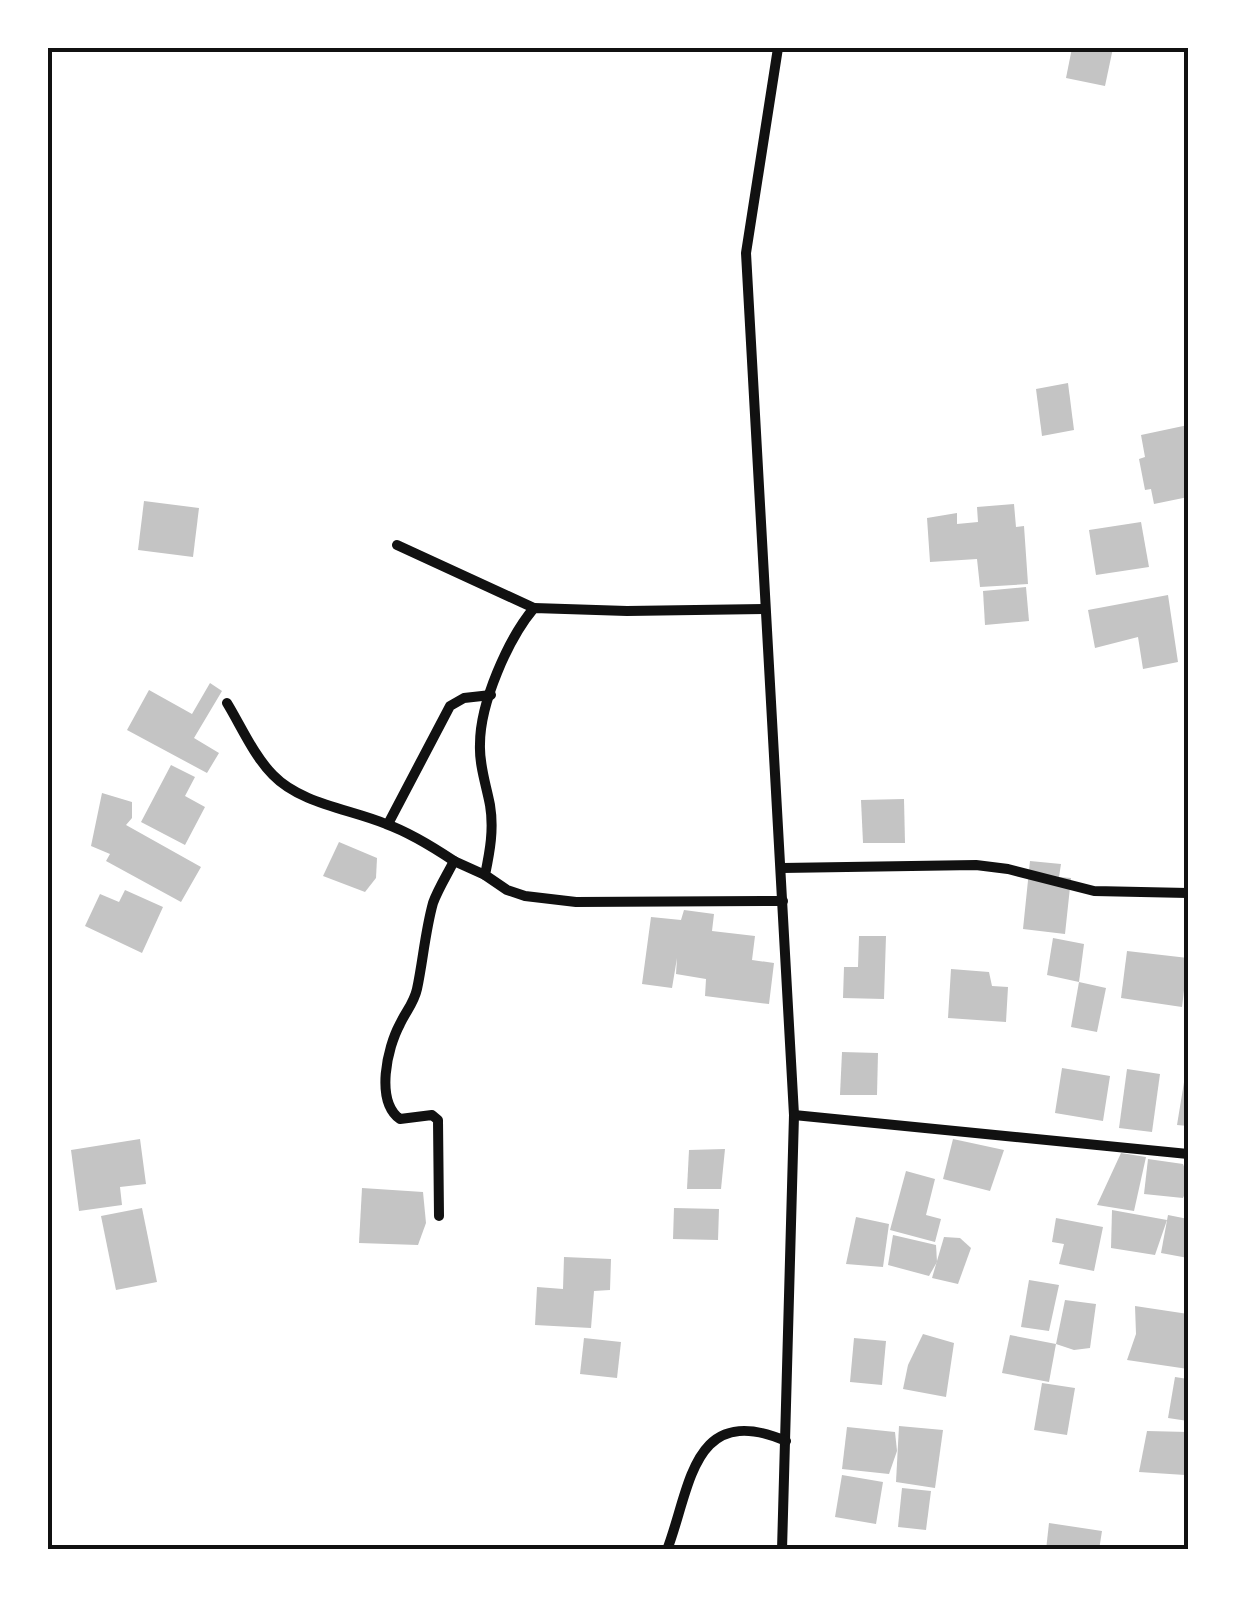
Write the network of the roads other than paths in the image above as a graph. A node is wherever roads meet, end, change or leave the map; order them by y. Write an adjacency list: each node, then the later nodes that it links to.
1 (778, 48): 4 (street)
2 (397, 545): 3 (street)
3 (534, 608): 4 (street); 5 (street)
4 (764, 609): 9 (street)
5 (491, 695): 7 (street); 10 (street)
6 (227, 703): 7 (street)
7 (388, 824): 8 (street)
8 (454, 861): 10 (street); 15 (street)
9 (782, 868): 11 (street); 12 (street)
10 (485, 875): 12 (street)
11 (1188, 893)
12 (783, 902): 13 (street)
13 (794, 1115): 14 (street); 16 (street)
14 (1188, 1154)
15 (438, 1216)
16 (786, 1442): 17 (street); 18 (street)
17 (667, 1550)
18 (782, 1550)

